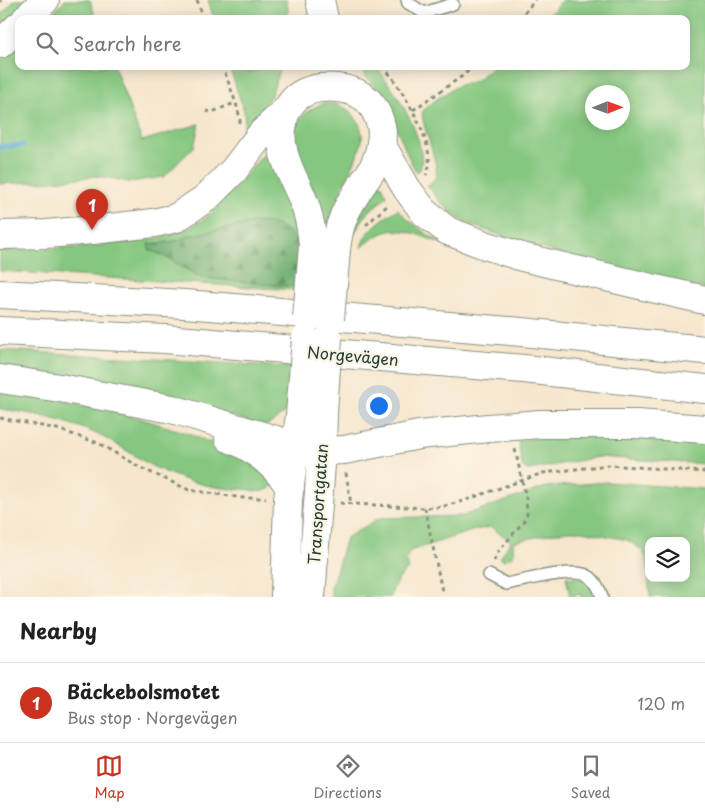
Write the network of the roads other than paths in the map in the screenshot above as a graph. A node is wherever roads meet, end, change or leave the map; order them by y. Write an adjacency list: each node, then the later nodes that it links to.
1 (46, 0): 5 (main road)
2 (320, 0): 6 (main road)
3 (407, 0): 4 (lane)
4 (453, 4)
5 (30, 15)
6 (323, 15)
7 (15, 30): 8 (main road)
8 (0, 44)
9 (314, 70): 12 (main road)
10 (348, 70): 11 (main road)
11 (363, 96): 12 (main road); 13 (main road)
12 (295, 101): 14 (main road); 15 (main road)
13 (381, 144): 15 (main road); 17 (main road)
14 (0, 235)
15 (325, 248): 23 (main road, bridge)
16 (0, 294): 19 (main road)
17 (705, 300)
18 (0, 331): 21 (main road, Norgevägen)
19 (705, 350)
20 (0, 379): 22 (main road)
21 (705, 389)
22 (140, 403): 25 (main road); 27 (main road)
23 (311, 413): 25 (main road, Transportgatan); 26 (main road, Transportgatan)
24 (705, 429): 26 (main road)
25 (296, 446): 26 (main road); 27 (main road, Transportgatan)
26 (322, 451): 30 (main road, Transportgatan)
27 (290, 487): 29 (main road, Transportgatan)
28 (489, 575): 31 (lane)
29 (285, 597)
30 (311, 597)
31 (602, 597)

